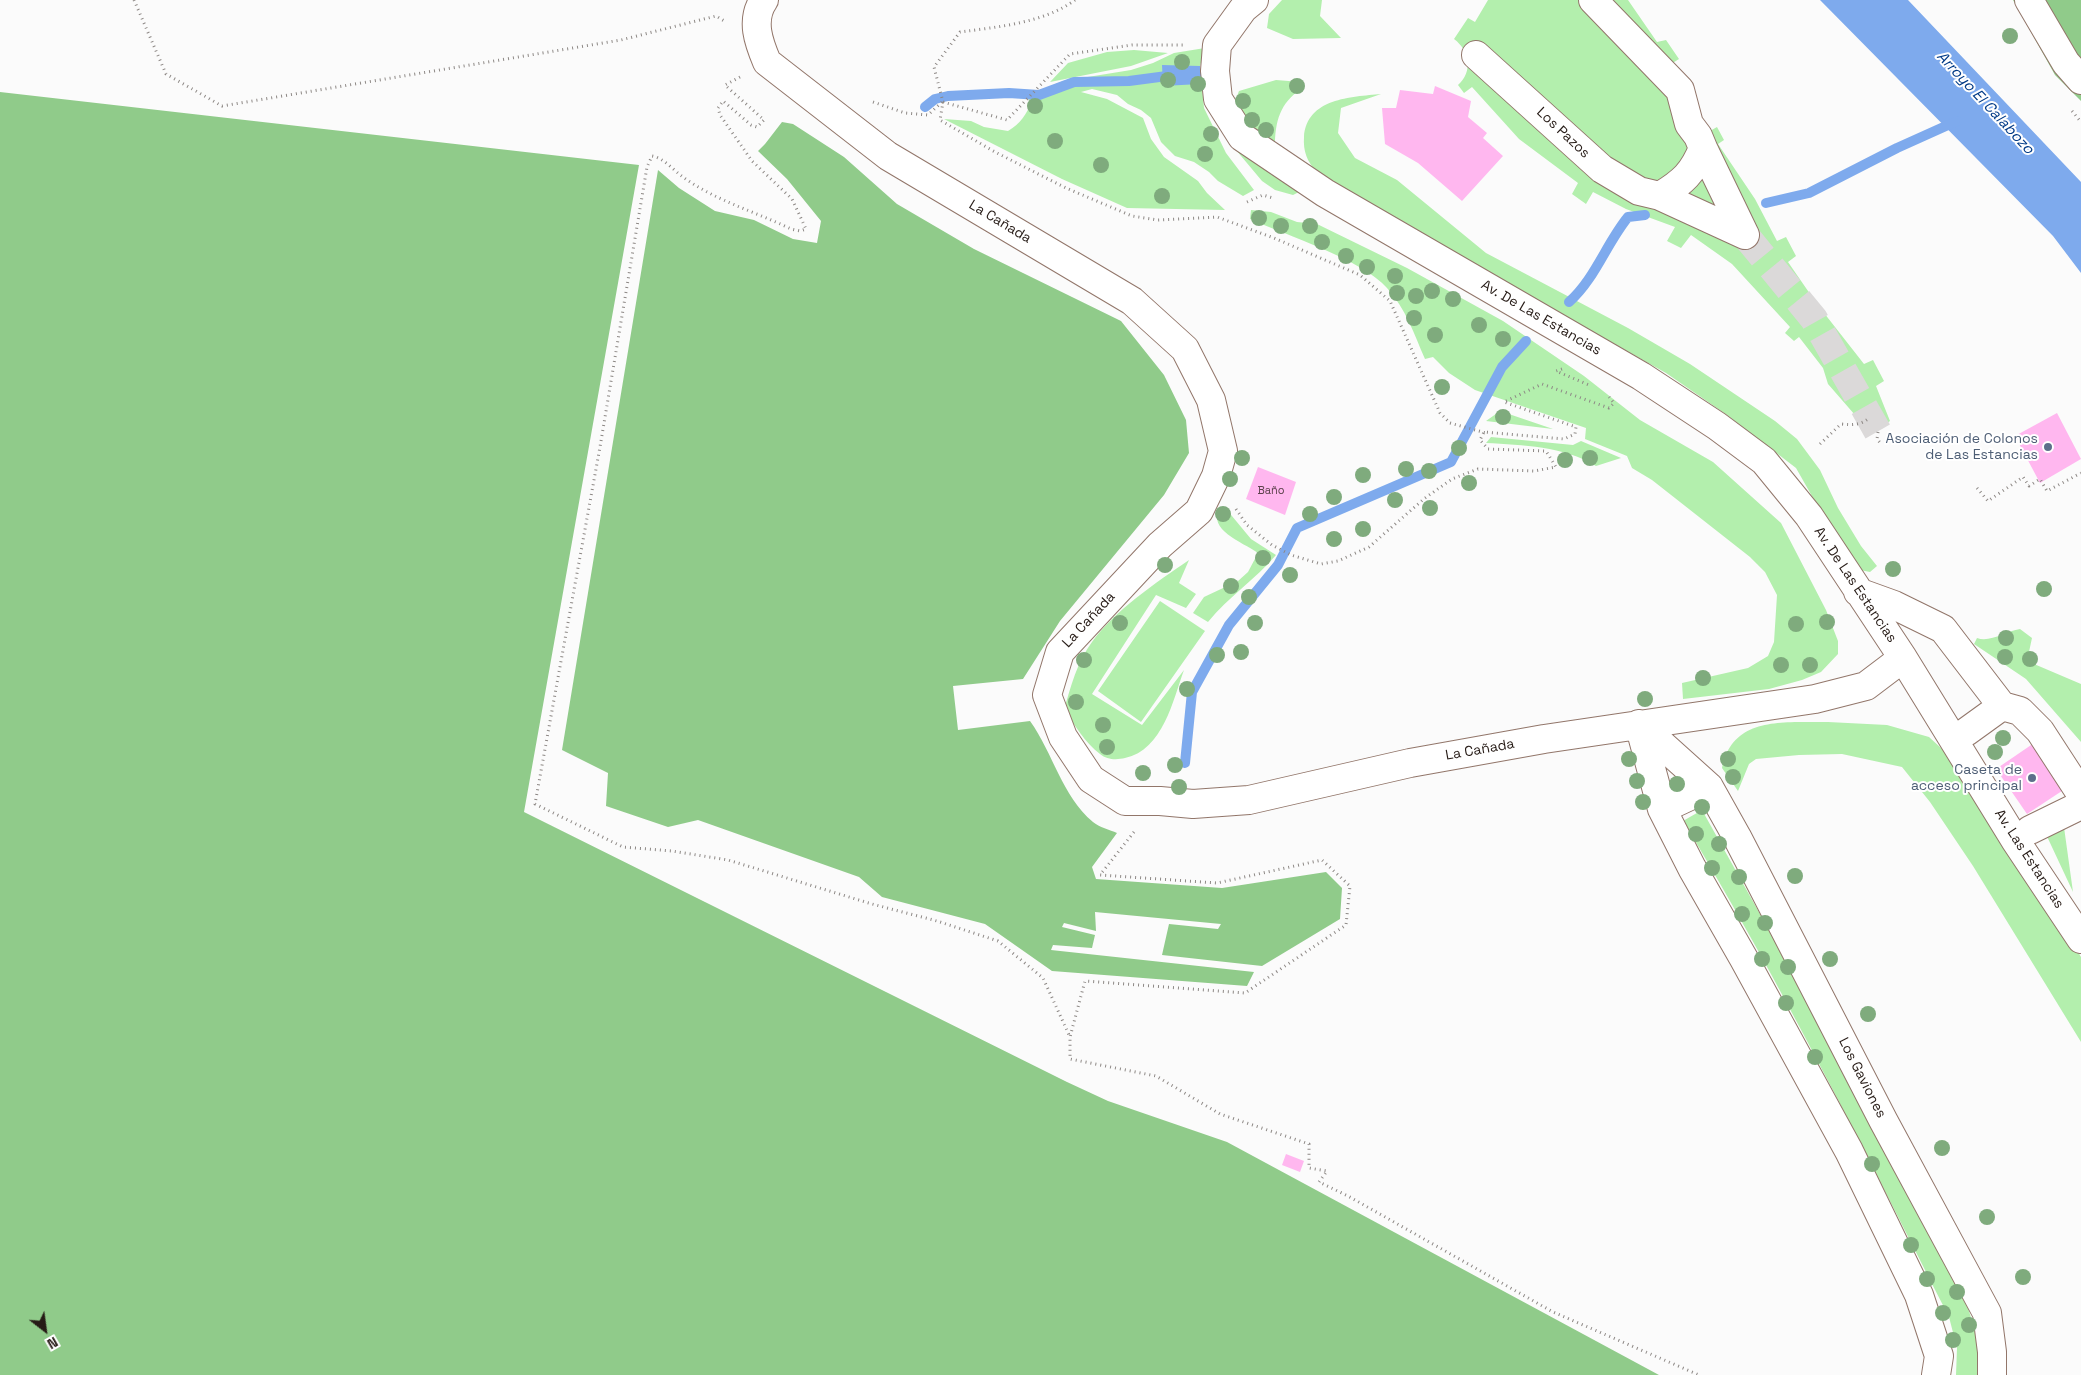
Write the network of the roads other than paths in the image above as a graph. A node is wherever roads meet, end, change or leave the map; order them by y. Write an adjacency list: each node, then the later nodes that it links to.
1 (764, 0): 12 (street, La Cañada)
2 (1254, 0): 9 (street, Av. De Las Estancias)
3 (1593, 0): 7 (street, Los Pazos)
4 (2029, 0): 6 (street)
5 (1476, 55): 8 (street, Los Pazos)
6 (2081, 80)
7 (1703, 148): 8 (street); 8 (street, Los Pazos)
8 (1660, 196)
9 (1858, 592): 10 (street, Av. De Las Estancias); 11 (street)
10 (1903, 658): 12 (street, La Cañada); 13 (street, Av. Las Estancias); 19 (street, Av. Las Estancias)
11 (2002, 706): 13 (street); 15 (street)
12 (1639, 724): 14 (street, Los Gaviones); 17 (street)
13 (1966, 732): 18 (street, Av. Las Estancias)
14 (1709, 787): 17 (street); 21 (street, Los Gaviones)
15 (2081, 794)
16 (2081, 805): 18 (street, Av. Las Estancias)
17 (1662, 809): 20 (street)
18 (2030, 830): 19 (street)
19 (2081, 938)
20 (1936, 1375)
21 (1992, 1375)

